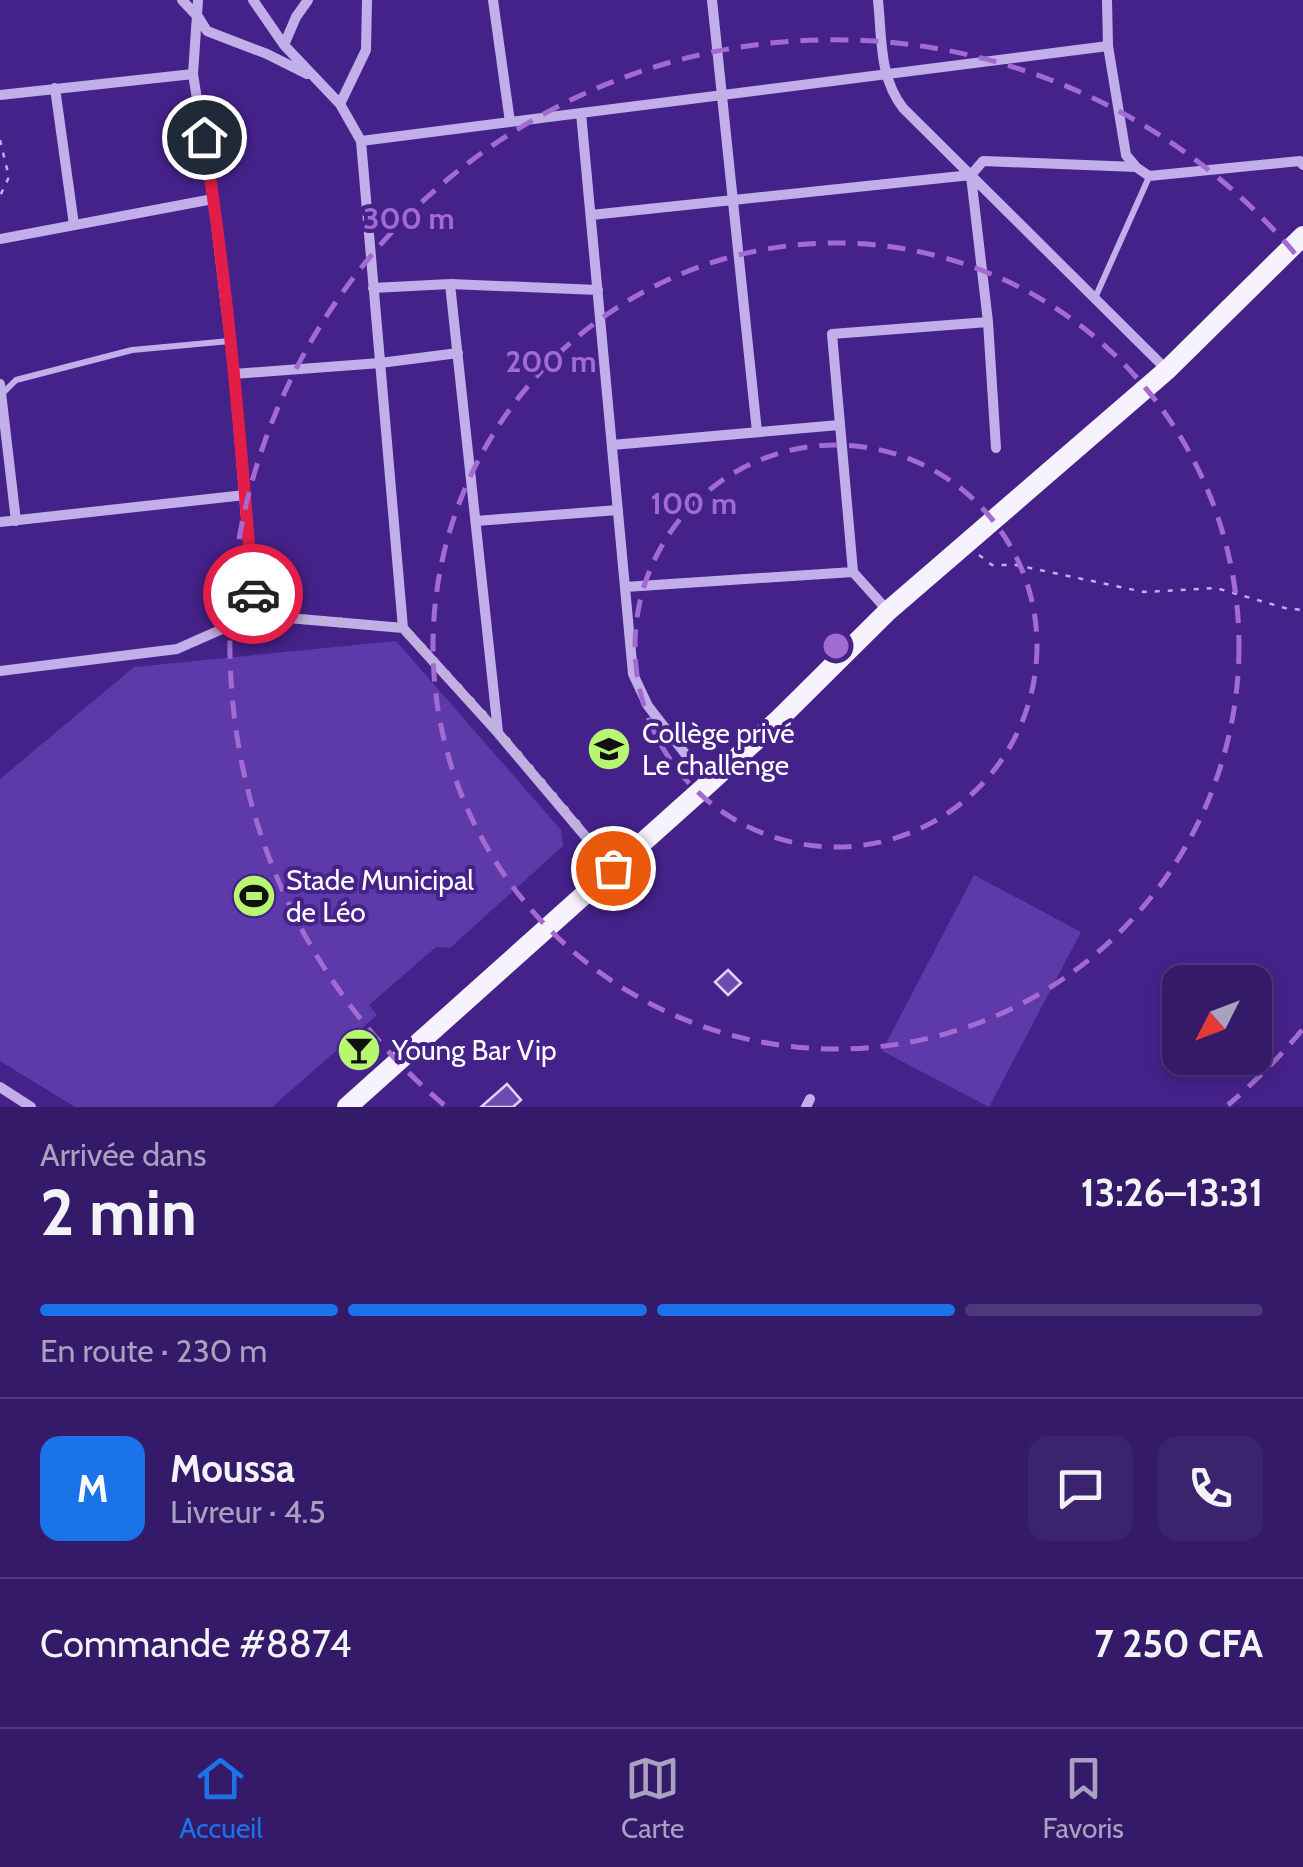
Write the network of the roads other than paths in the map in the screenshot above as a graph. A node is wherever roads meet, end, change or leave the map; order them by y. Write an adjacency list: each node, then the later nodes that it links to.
1 (182, 0): 10 (street)
2 (198, 0): 10 (street)
3 (253, 0): 11 (street)
4 (308, 0): 11 (street)
5 (367, 0): 19 (street)
6 (493, 0): 21 (street)
7 (712, 0): 18 (street)
8 (878, 0): 14 (street)
9 (1107, 0): 12 (street)
10 (198, 18): 13 (street); 15 (street)
11 (284, 45): 15 (street)
12 (1108, 46): 14 (street); 24 (street)
13 (194, 74): 16 (street); 27 (street)
14 (885, 74): 18 (street); 25 (street)
15 (317, 78): 19 (street)
16 (55, 88): 17 (street); 30 (street)
17 (0, 95)
18 (721, 95): 20 (street); 28 (street)
19 (340, 104): 22 (street)
20 (581, 113): 21 (street); 29 (street)
21 (510, 122): 22 (street)
22 (360, 141): 34 (street)
23 (1303, 165): 26 (street)
24 (1136, 167): 25 (street); 26 (street)
25 (971, 176): 28 (street); 36 (street); 37 (street)
26 (1149, 176): 36 (lane)
27 (214, 199): 30 (street); 38 (street)
28 (732, 199): 29 (street); 46 (street)
29 (591, 214): 35 (street)
30 (74, 225): 32 (street)
31 (1303, 236): 41 (main road)
32 (0, 239)
33 (450, 284): 34 (street); 35 (street); 39 (street)
34 (374, 288): 40 (street)
35 (598, 290): 47 (street)
36 (1095, 298): 41 (street)
37 (988, 322): 45 (street); 48 (street)
38 (230, 341): 42 (street); 44 (lane)
39 (458, 352): 40 (street); 52 (street)
40 (380, 362): 42 (street); 58 (street)
41 (1167, 370): 56 (main road)
42 (234, 374): 49 (street)
43 (0, 384): 44 (street)
44 (0, 396): 51 (street)
45 (839, 425): 46 (street); 54 (street)
46 (757, 432): 47 (street)
47 (612, 445): 50 (street)
48 (996, 448)
49 (245, 495): 51 (street); 57 (street)
50 (618, 510): 52 (street); 55 (street)
51 (16, 520): 53 (street)
52 (476, 521): 60 (street)
53 (0, 522)
54 (853, 572): 55 (street); 56 (street)
55 (625, 587): 61 (street)
56 (888, 611): 61 (main road)
57 (254, 615): 58 (street); 59 (street)
58 (403, 628): 60 (street)
59 (0, 671)
60 (498, 732): 62 (street)
61 (708, 784): 62 (main road)
62 (613, 868): 65 (main road)
63 (0, 1087): 64 (street)
64 (31, 1107)
65 (346, 1107)

